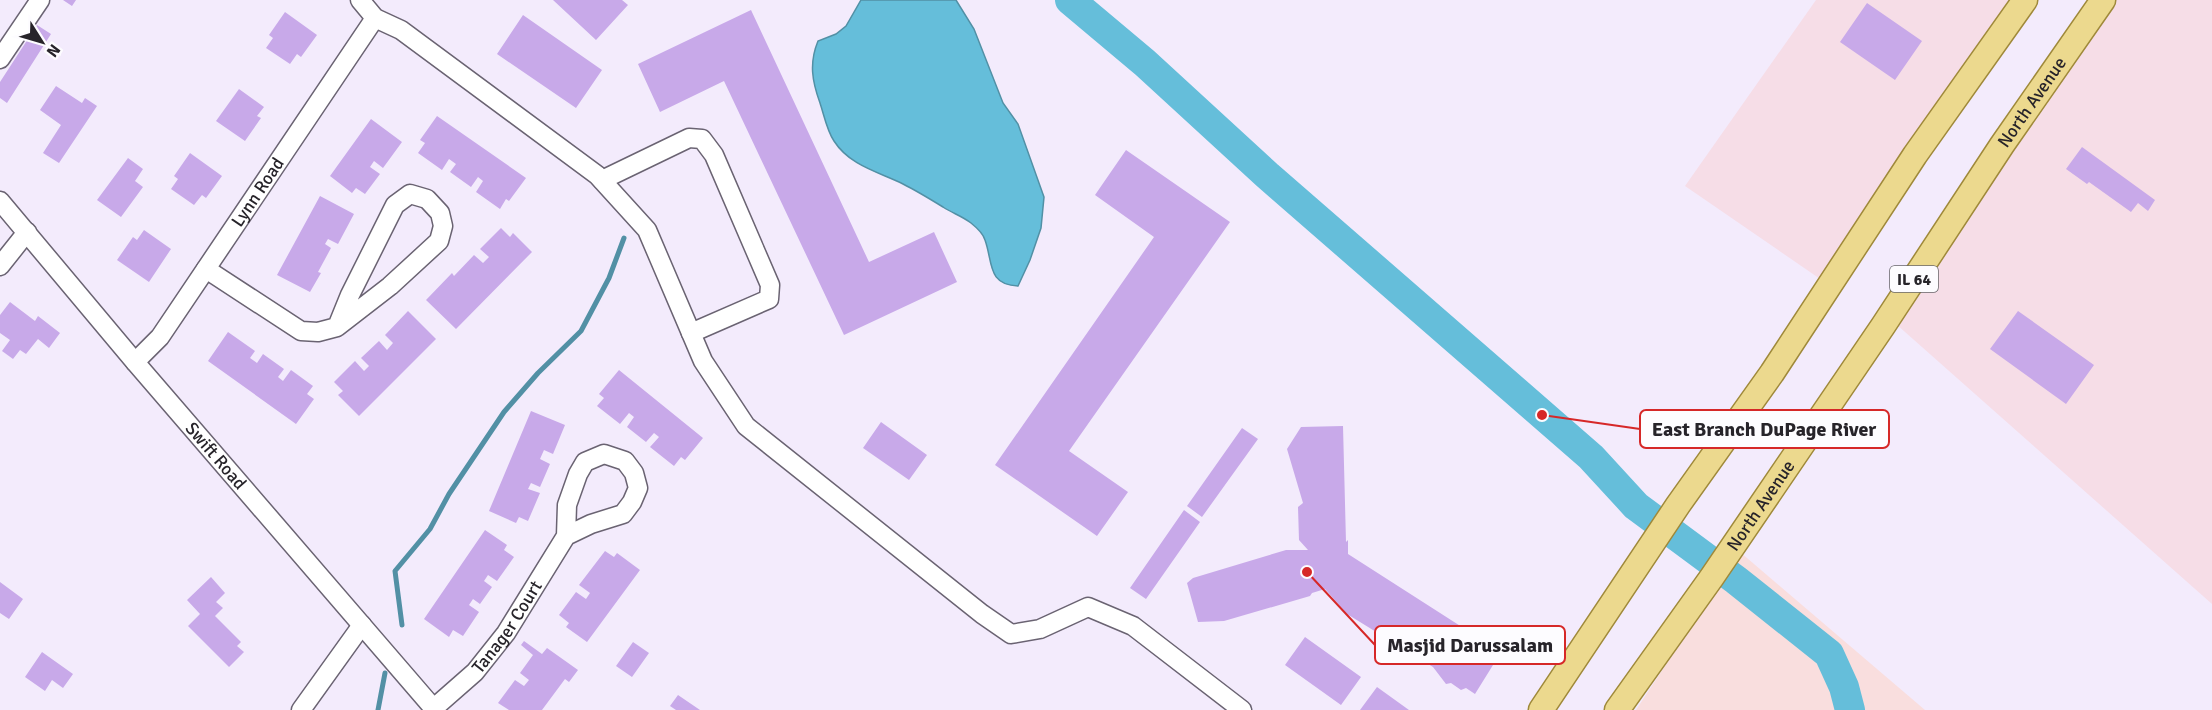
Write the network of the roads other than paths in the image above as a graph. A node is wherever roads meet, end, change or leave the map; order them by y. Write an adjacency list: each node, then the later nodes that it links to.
1 (40, 0): 6 (street)
2 (360, 0): 5 (street)
3 (2025, 0): 20 (main road)
4 (2103, 0): 21 (main road, North Avenue / IL 64)
5 (375, 18): 7 (street); 11 (street, Lynn Road)
6 (0, 59)
7 (602, 180): 13 (street); 13 (street)
8 (0, 201): 9 (street, Swift Road)
9 (27, 232): 10 (street); 14 (street, Swift Road)
10 (0, 266)
11 (206, 269): 12 (street); 14 (street, Lynn Road)
12 (337, 327): 12 (street)
13 (692, 333): 19 (street)
14 (135, 362): 16 (street, Swift Road)
15 (566, 536): 15 (street, Tanager Court); 17 (street, Tanager Court)
16 (362, 624): 17 (street, Swift Road); 18 (street)
17 (435, 709)
18 (301, 710)
19 (1242, 710)
20 (1541, 710)
21 (1617, 710)

